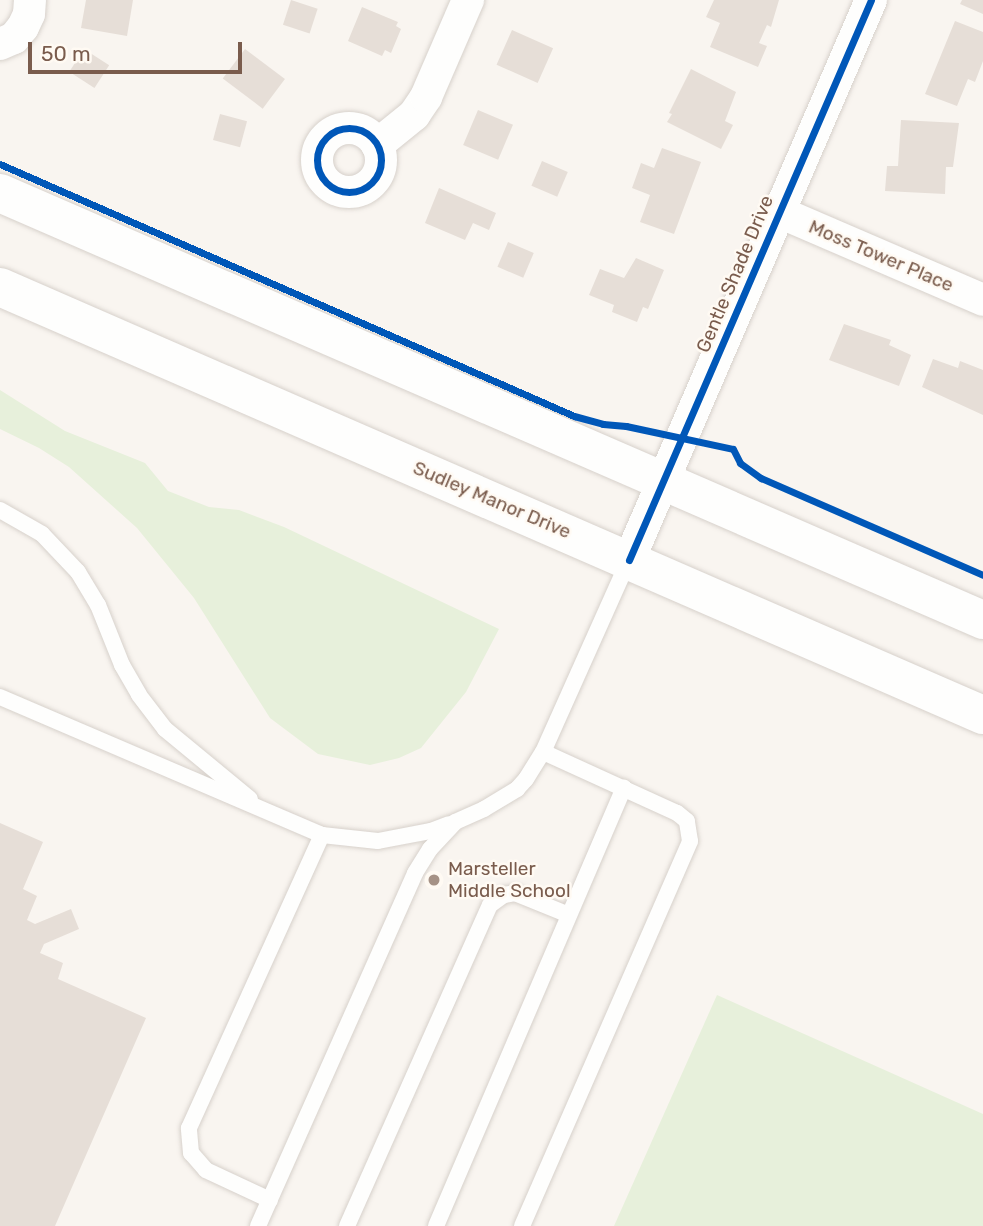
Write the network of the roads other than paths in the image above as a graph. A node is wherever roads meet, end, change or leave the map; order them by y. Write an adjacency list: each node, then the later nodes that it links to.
1 (30, 0): 4 (street)
2 (468, 0): 5 (street)
3 (871, 0): 7 (street, Gentle Shade Drive)
4 (0, 44)
5 (377, 145)
6 (0, 193): 10 (main road)
7 (779, 212): 9 (street, Moss Tower Place); 10 (street, Gentle Shade Drive)
8 (0, 287): 12 (main road, Sudley Manor Drive)
9 (983, 300)
10 (663, 481): 12 (street, Gentle Shade Drive); 13 (main road)
11 (0, 510): 18 (lane)
12 (629, 560): 15 (main road, Sudley Manor Drive); 16 (lane)
13 (983, 620)
14 (0, 697): 18 (lane)
15 (983, 715)
16 (543, 752): 17 (lane); 19 (lane)
17 (624, 788): 21 (lane); 26 (lane)
18 (265, 812): 20 (lane)
19 (455, 822): 20 (lane); 22 (lane)
20 (322, 835): 22 (lane)
21 (569, 915): 24 (lane); 25 (lane)
22 (270, 1200): 23 (lane)
23 (258, 1226)
24 (347, 1226)
25 (436, 1226)
26 (522, 1226)

